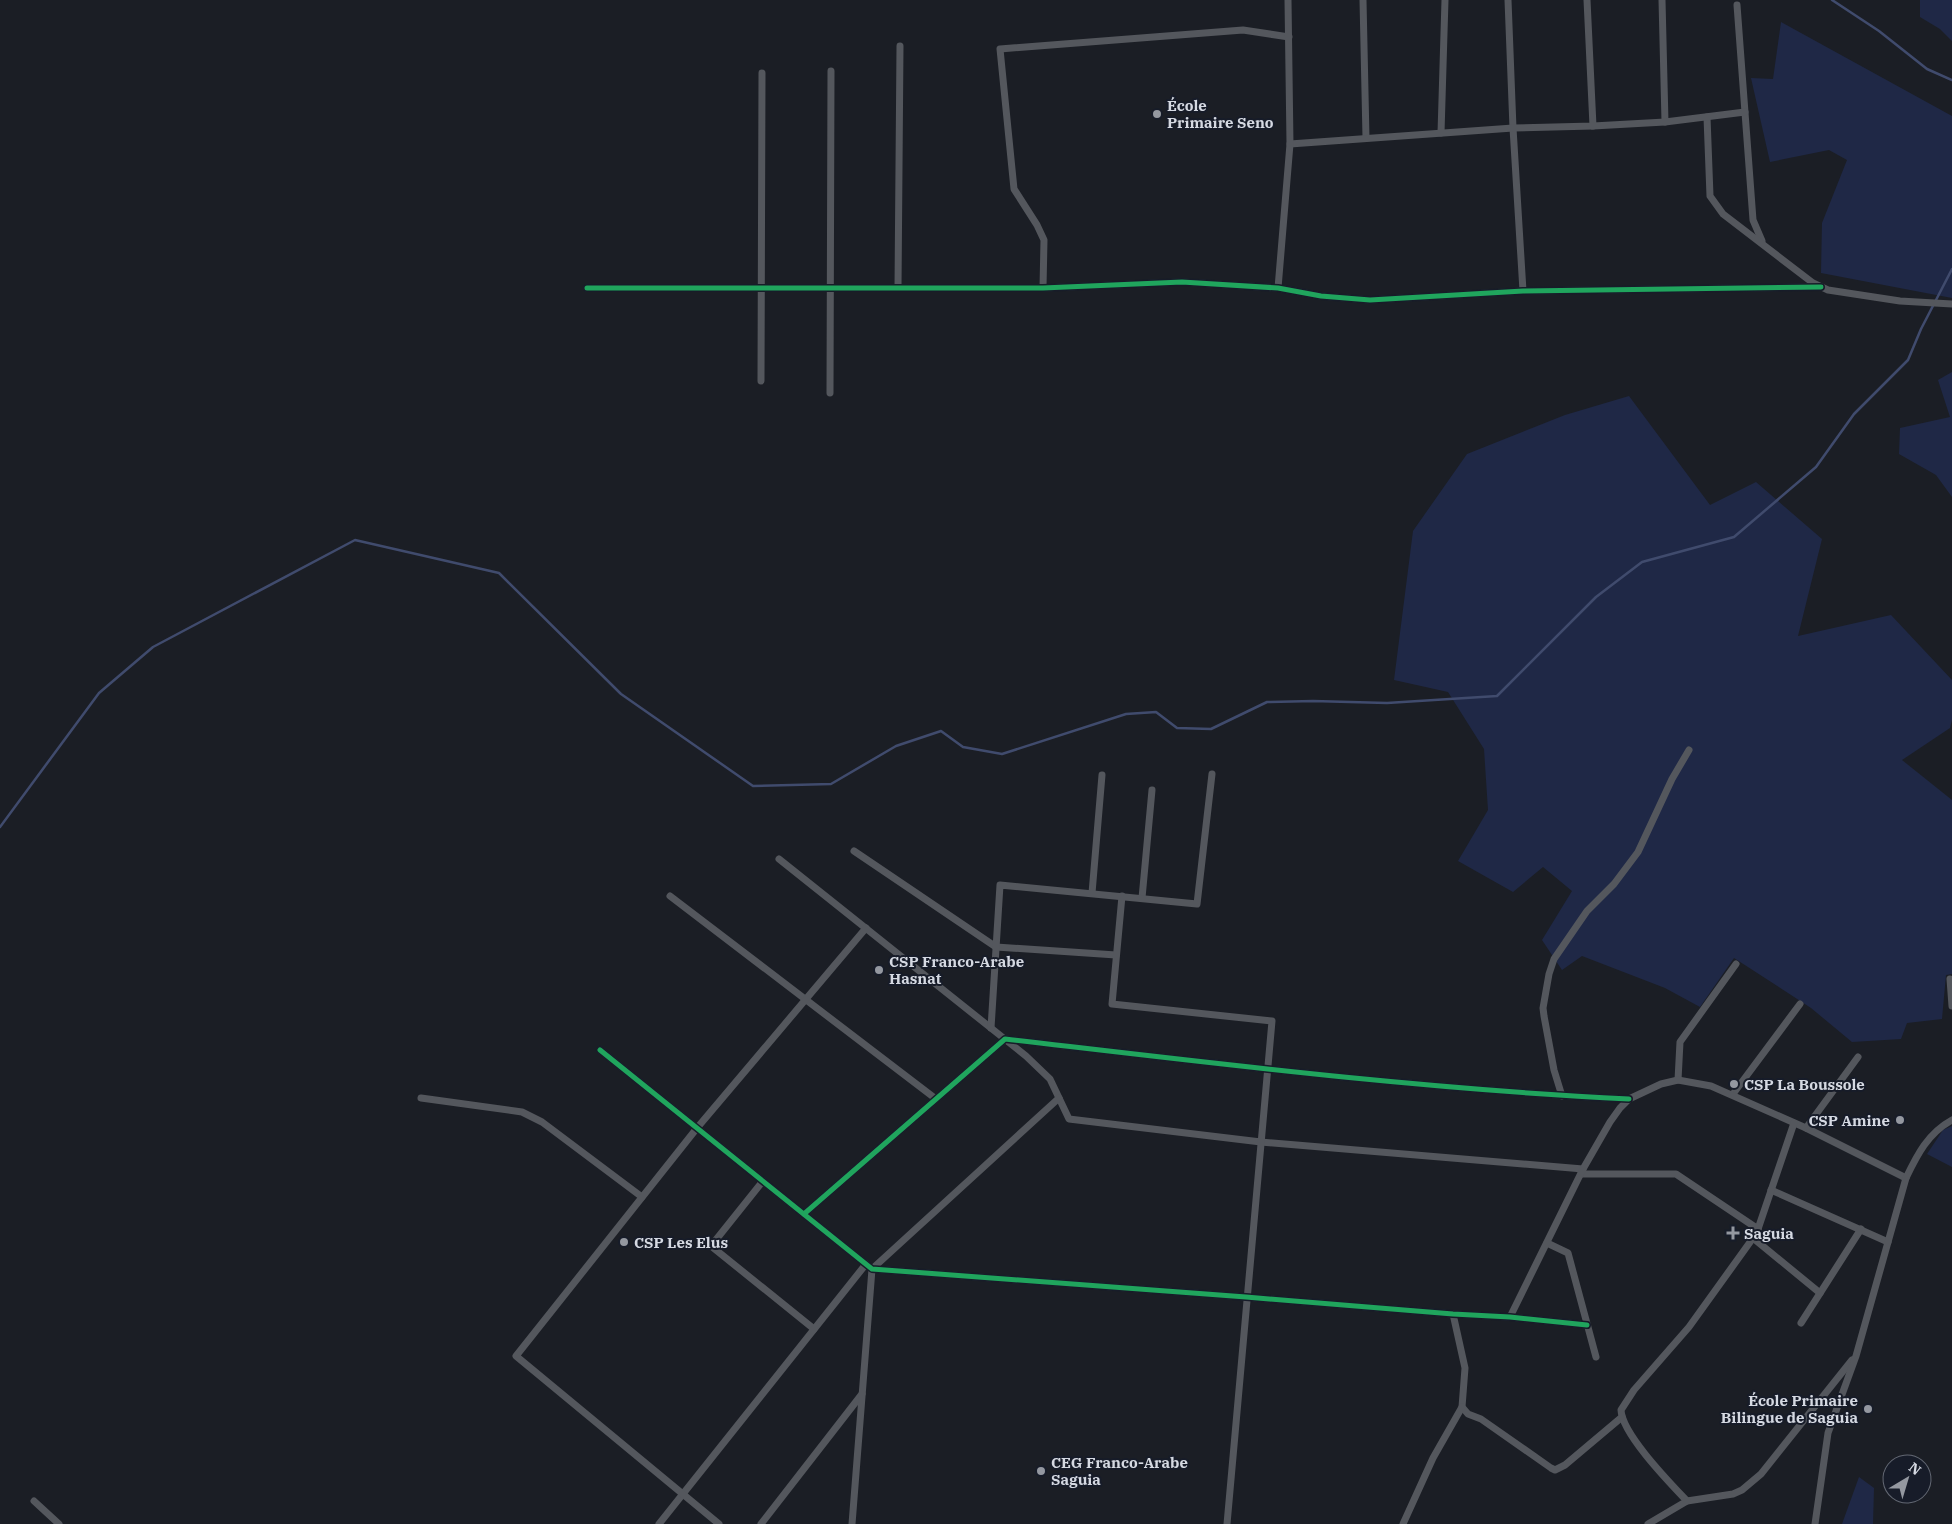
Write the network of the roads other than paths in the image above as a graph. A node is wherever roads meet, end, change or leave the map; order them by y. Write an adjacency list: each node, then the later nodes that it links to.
1 (1288, 0): 8 (street)
2 (1364, 0): 18 (street)
3 (1445, 0): 17 (street)
4 (1508, 0): 16 (street)
5 (1587, 0): 15 (street)
6 (1662, 0): 14 (street)
7 (1737, 5): 12 (street)
8 (1288, 37): 19 (street); 26 (street)
9 (900, 46): 25 (street)
10 (832, 71): 24 (street)
11 (762, 73): 23 (street)
12 (1745, 112): 13 (street); 20 (street)
13 (1707, 117): 14 (street); 20 (street)
14 (1666, 122): 15 (street)
15 (1593, 126): 16 (street)
16 (1514, 128): 17 (street); 28 (street)
17 (1441, 133): 18 (street)
18 (1366, 138): 19 (street)
19 (1290, 144): 27 (street)
20 (1763, 244): 21 (street)
21 (1821, 287): 28 (street); 29 (street)
22 (587, 288): 23 (street)
23 (761, 288): 24 (street); 30 (street)
24 (830, 288): 25 (street); 31 (street)
25 (898, 288): 26 (street)
26 (1043, 288): 27 (street)
27 (1278, 288): 28 (street)
28 (1523, 291)
29 (1952, 304)
30 (761, 381)
31 (830, 393)
32 (1689, 750): 57 (street)
33 (1212, 774): 41 (street)
34 (1102, 775): 38 (street)
35 (1152, 790): 41 (street)
36 (854, 851): 43 (street)
37 (779, 859): 42 (street)
38 (1092, 893): 40 (street); 43 (street)
39 (670, 896): 47 (street)
40 (1122, 896): 41 (street); 44 (street)
41 (1142, 898)
42 (866, 928): 47 (street); 50 (street)
43 (996, 947): 44 (street); 50 (street)
44 (1116, 955): 54 (street)
45 (1736, 964): 55 (street)
46 (1950, 978): 49 (street)
47 (805, 1000): 60 (street); 64 (street)
48 (1800, 1004): 56 (street)
49 (1952, 1006)
50 (991, 1028): 51 (street)
51 (1005, 1039): 54 (street); 59 (street); 60 (street)
52 (600, 1050): 64 (street)
53 (1858, 1057): 65 (street)
54 (1268, 1070): 57 (street); 66 (street)
55 (1678, 1080): 56 (street); 61 (street)
56 (1733, 1094): 63 (street)
57 (1562, 1096): 61 (street)
58 (421, 1098): 71 (street)
59 (1059, 1098): 66 (street); 78 (street)
60 (936, 1099): 72 (street)
61 (1629, 1099): 67 (street)
62 (1952, 1120): 68 (street)
63 (1794, 1123): 65 (street); 70 (street)
64 (697, 1128): 69 (street); 71 (street)
65 (1806, 1128): 68 (street)
66 (1261, 1142): 67 (street); 80 (street)
67 (1582, 1172): 74 (street); 77 (street)
68 (1906, 1178): 76 (street)
69 (763, 1181): 72 (street); 85 (street)
70 (1771, 1190): 73 (street); 74 (street)
71 (642, 1197): 91 (street)
72 (804, 1214): 78 (street)
73 (1861, 1229): 76 (street); 79 (street)
74 (1758, 1230): 75 (street)
75 (1753, 1238): 79 (street); 90 (street)
76 (1888, 1242): 86 (street)
77 (1547, 1243): 82 (street); 84 (street)
78 (869, 1266): 80 (street); 85 (street); 88 (street)
79 (1820, 1293): 83 (street)
80 (1246, 1297): 81 (street); 99 (street)
81 (1453, 1314): 82 (street); 89 (street)
82 (1510, 1317): 84 (street)
83 (1801, 1323)
84 (1587, 1325): 87 (street)
85 (814, 1329): 91 (street)
86 (1856, 1356): 93 (street); 102 (street)
87 (1596, 1357)
88 (862, 1394): 97 (street); 98 (street)
89 (1462, 1407): 90 (street); 100 (street)
90 (1622, 1417): 93 (street)
91 (683, 1494): 95 (street); 96 (street)
92 (34, 1501): 94 (street)
93 (1687, 1501): 101 (street)
94 (59, 1524)
95 (659, 1524)
96 (719, 1524)
97 (761, 1524)
98 (852, 1524)
99 (1227, 1524)
100 (1403, 1524)
101 (1648, 1524)
102 (1815, 1524)

